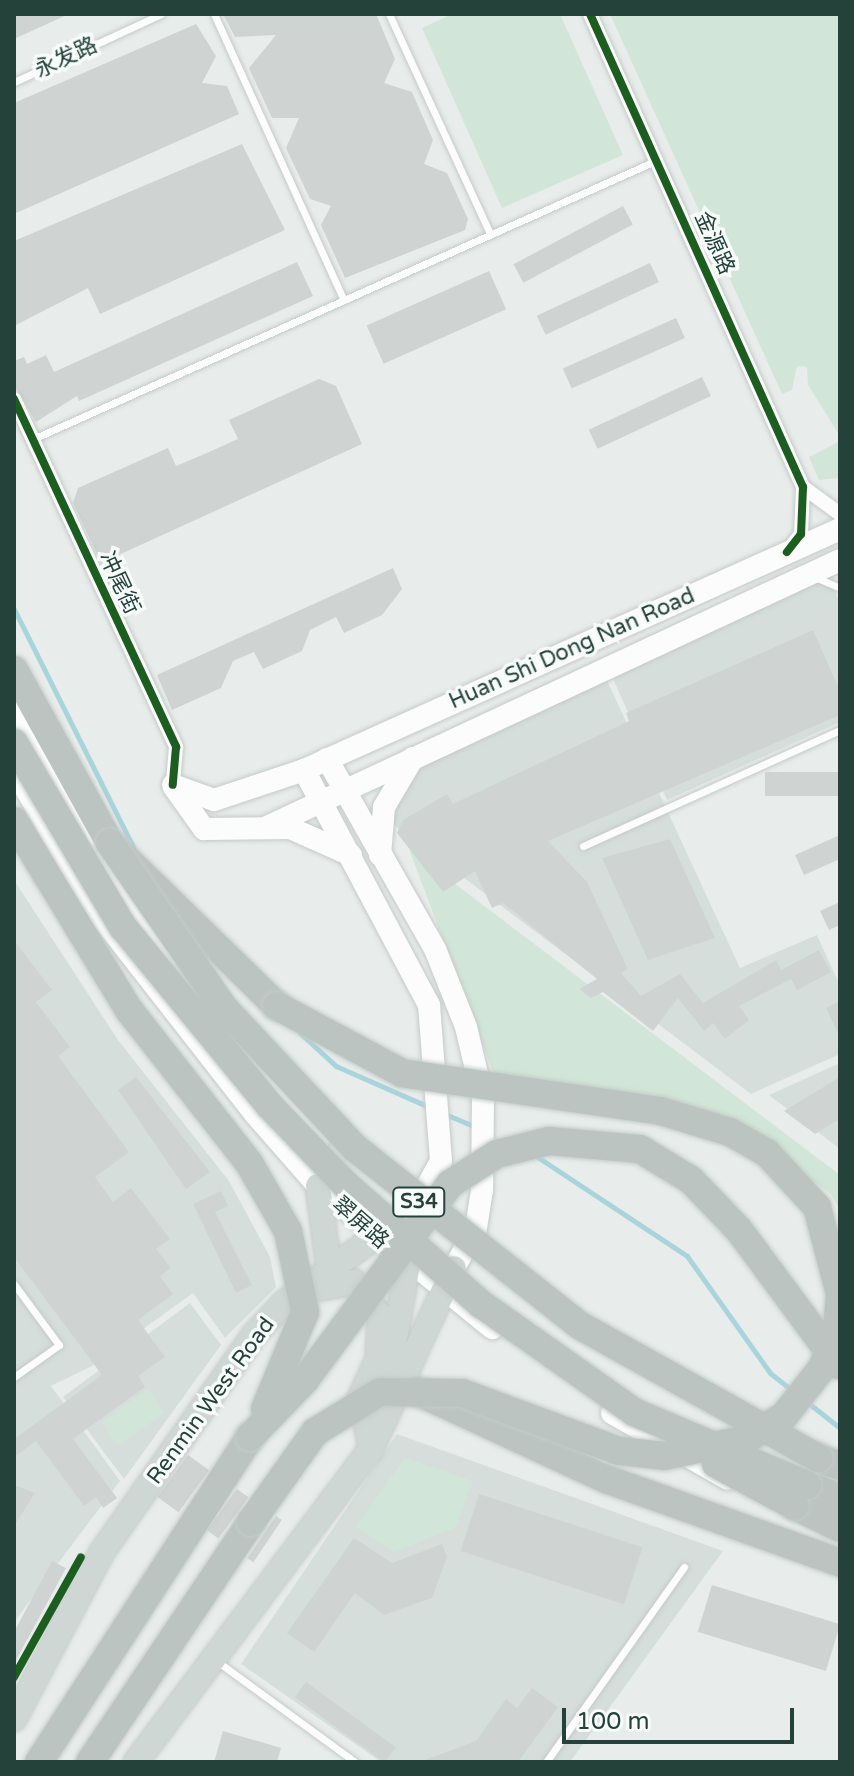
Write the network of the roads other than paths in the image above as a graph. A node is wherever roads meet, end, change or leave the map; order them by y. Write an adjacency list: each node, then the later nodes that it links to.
1 (161, 14): 5 (lane, 永发路)
2 (214, 14): 8 (lane)
3 (389, 14): 7 (lane)
4 (590, 14): 6 (street, 金源路)
5 (14, 82)
6 (657, 159): 7 (lane); 11 (street, 金源路)
7 (490, 234): 8 (lane)
8 (344, 300): 10 (lane)
9 (14, 399): 10 (street, 冲尾街)
10 (33, 439): 26 (street, 冲尾街)
11 (803, 487): 12 (street); 14 (street)
12 (840, 514)
13 (840, 529): 14 (main road, Huan Shi Dong Nan Road)
14 (787, 552): 23 (main road, Huan Shi Dong Nan Road)
15 (840, 560): 16 (main road, Huan Shi Dong Nan Road)
16 (795, 581): 17 (lane); 22 (main road, Huan Shi Dong Nan Road)
17 (840, 588)
18 (14, 670): 31 (highway, S34)
19 (14, 704): 36 (main road, 翠屏路)
20 (840, 730): 32 (lane)
21 (14, 743): 47 (highway, S34, bridge)
22 (415, 756): 27 (main road, Huan Shi Dong Nan Road); 34 (main road)
23 (327, 759): 24 (main road, Huan Shi Dong Nan Road); 27 (main road)
24 (304, 770): 26 (main road, Huan Shi Dong Nan Road); 28 (main road, Renmin West Road)
25 (17, 781): 35 (main road, 翠屏路)
26 (173, 785): 30 (main road)
27 (343, 790): 28 (main road, Huan Shi Dong Nan Road); 34 (main road)
28 (321, 801): 30 (main road, Huan Shi Dong Nan Road); 33 (main road, Renmin West Road)
29 (14, 821): 49 (highway, bridge)
30 (269, 826): 33 (main road)
31 (110, 843): 46 (highway, bridge); 51 (highway, S34, bridge)
32 (583, 846)
33 (352, 855): 36 (main road, Renmin West Road)
34 (380, 857): 40 (main road)
35 (318, 1186): 37 (main road, 翠屏路); 39 (main road)
36 (399, 1217): 37 (main road, Renmin West Road); 38 (main road); 40 (main road, 翠屏路)
37 (375, 1237): 38 (main road, 翠屏路); 39 (main road, Renmin West Road)
38 (408, 1264): 42 (main road, 翠屏路); 48 (main road)
39 (329, 1268): 43 (main road, Renmin West Road)
40 (454, 1268): 42 (main road); 53 (main road)
41 (14, 1284): 45 (lane)
42 (442, 1293): 48 (main road); 54 (main road, 翠屏路)
43 (284, 1303): 50 (main road); 58 (main road, Renmin West Road)
44 (840, 1366): 49 (highway, bridge)
45 (14, 1377)
46 (412, 1389): 55 (highway, bridge); 60 (highway, bridge)
47 (634, 1412): 52 (highway, S34, bridge); 54 (highway, bridge)
48 (386, 1413): 50 (main road)
49 (250, 1437): 59 (highway)
50 (371, 1449): 57 (main road)
51 (840, 1466)
52 (840, 1498)
53 (840, 1504)
54 (840, 1530)
55 (840, 1563)
56 (684, 1567): 63 (lane)
57 (216, 1660): 61 (main road); 62 (lane)
58 (14, 1719)
59 (40, 1761)
60 (90, 1762)
61 (136, 1762)
62 (355, 1762)
63 (546, 1762)

